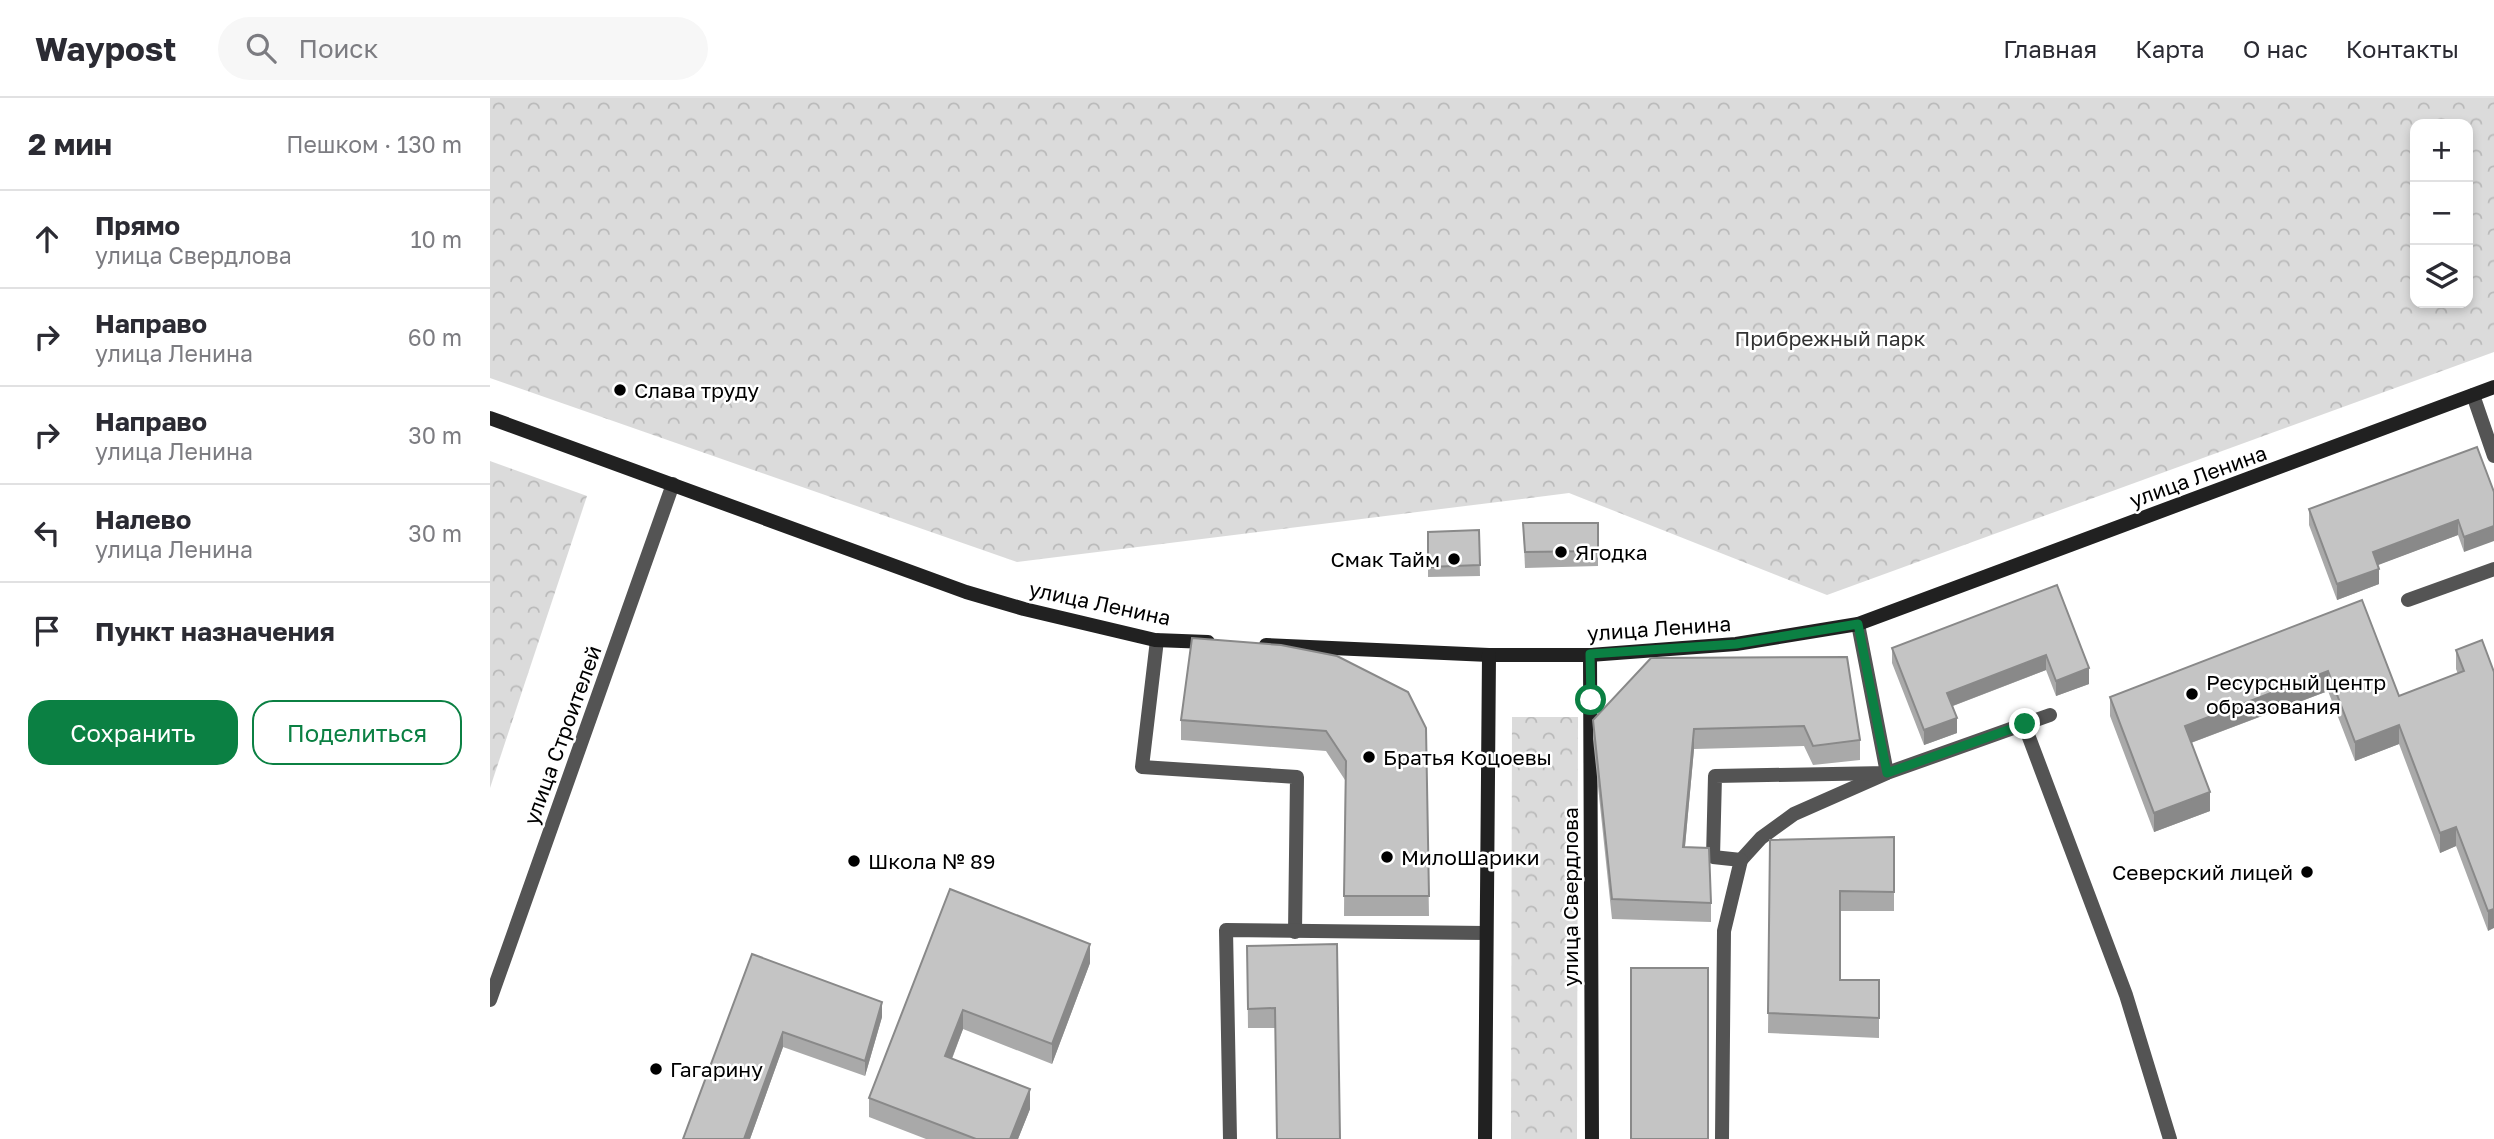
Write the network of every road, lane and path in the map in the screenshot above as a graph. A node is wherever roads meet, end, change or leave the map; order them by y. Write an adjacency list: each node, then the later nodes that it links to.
1 (2494, 387): 2 (street, улица Ленина)
2 (2473, 395): 4 (street); 8 (street, улица Ленина)
3 (490, 418): 5 (street, улица Ленина)
4 (2494, 456)
5 (673, 484): 9 (street, улица Ленина); 20 (street, улица Строителей)
6 (2494, 569): 7 (street)
7 (2408, 600)
8 (1858, 624): 12 (street, улица Ленина); 16 (street)
9 (1157, 640): 10 (street, улица Ленина); 18 (street)
10 (1226, 643)
11 (1254, 644): 13 (street, улица Ленина)
12 (1590, 654): 13 (street, улица Ленина); 23 (street, улица Свердлова)
13 (1489, 655): 19 (street)
14 (2050, 715): 15 (street)
15 (2025, 724): 16 (street); 25 (street)
16 (1887, 773): 17 (street); 17 (street)
17 (1741, 860): 24 (street)
18 (1295, 932): 19 (street); 21 (street)
19 (1485, 933): 22 (street)
20 (490, 1000)
21 (1230, 1139)
22 (1485, 1139)
23 (1592, 1139)
24 (1722, 1139)
25 (2170, 1139)

